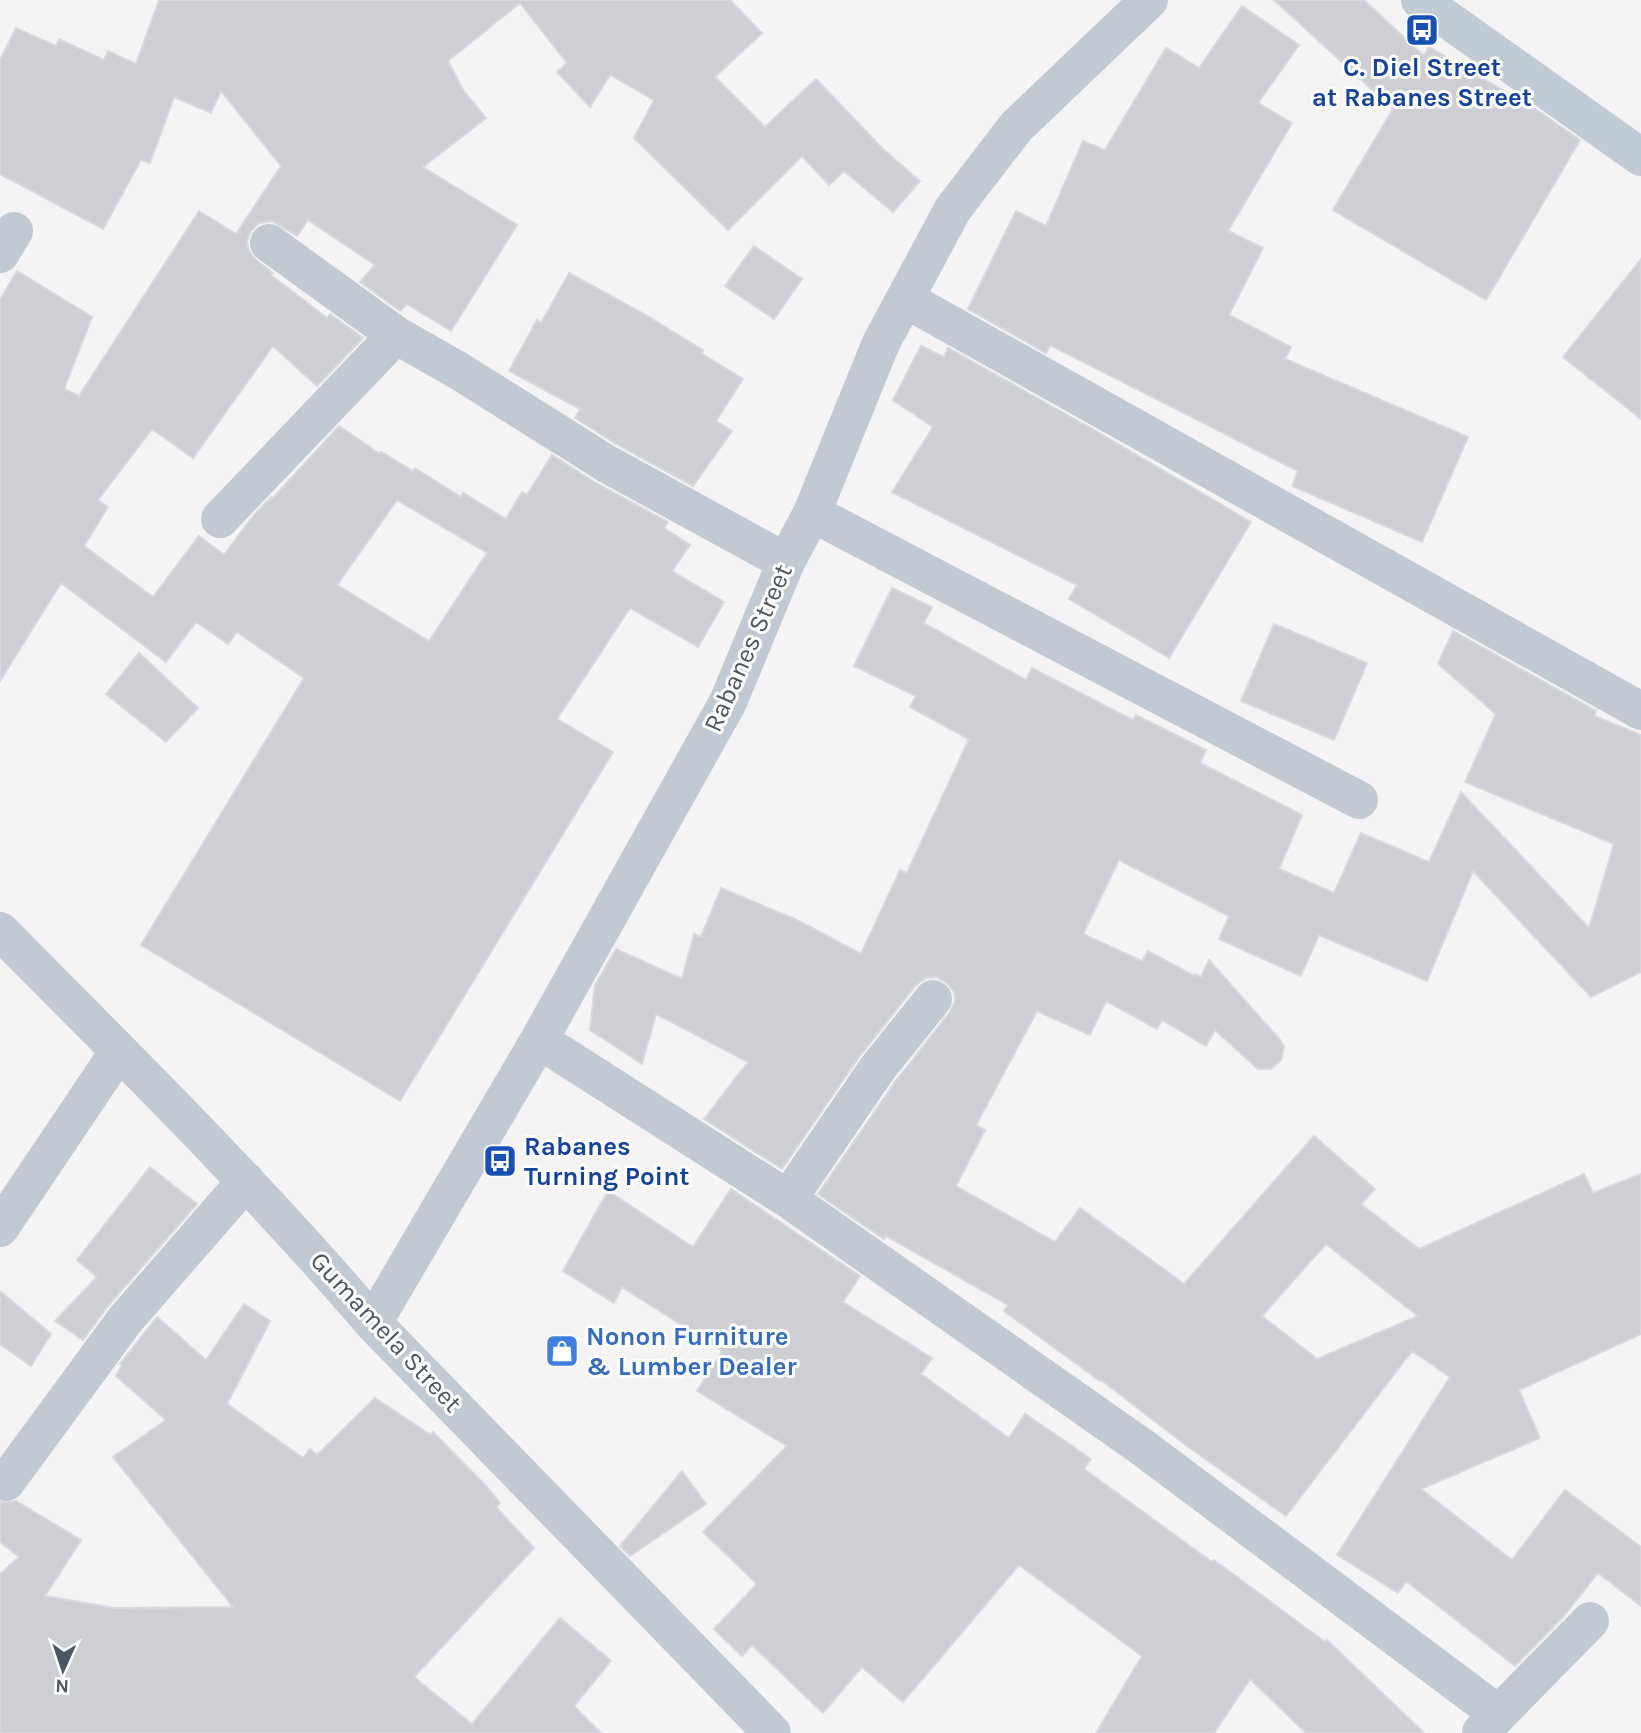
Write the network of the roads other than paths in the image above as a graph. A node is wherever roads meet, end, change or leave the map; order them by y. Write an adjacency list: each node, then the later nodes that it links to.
1 (1149, 0): 5 (street, Rabanes Street)
2 (1420, 0): 3 (main road)
3 (1641, 157)
4 (269, 243): 6 (street)
5 (905, 299): 7 (street, Rabanes Street); 10 (street)
6 (396, 335): 8 (street); 9 (street)
7 (812, 513): 9 (street, Rabanes Street); 11 (street)
8 (220, 519)
9 (786, 562): 14 (street, Rabanes Street)
10 (1641, 711)
11 (1359, 800)
12 (0, 931): 15 (street, Gumamela Street)
13 (933, 999): 17 (street)
14 (538, 1040): 17 (street); 19 (street, Rabanes Street)
15 (119, 1051): 16 (street, Gumamela Street); 18 (street)
16 (246, 1181): 19 (street, Gumamela Street); 20 (street)
17 (788, 1199): 22 (street)
18 (0, 1228)
19 (373, 1323): 23 (street, Gumamela Street)
20 (6, 1482)
21 (1590, 1621): 22 (street)
22 (1488, 1723)
23 (772, 1733)

